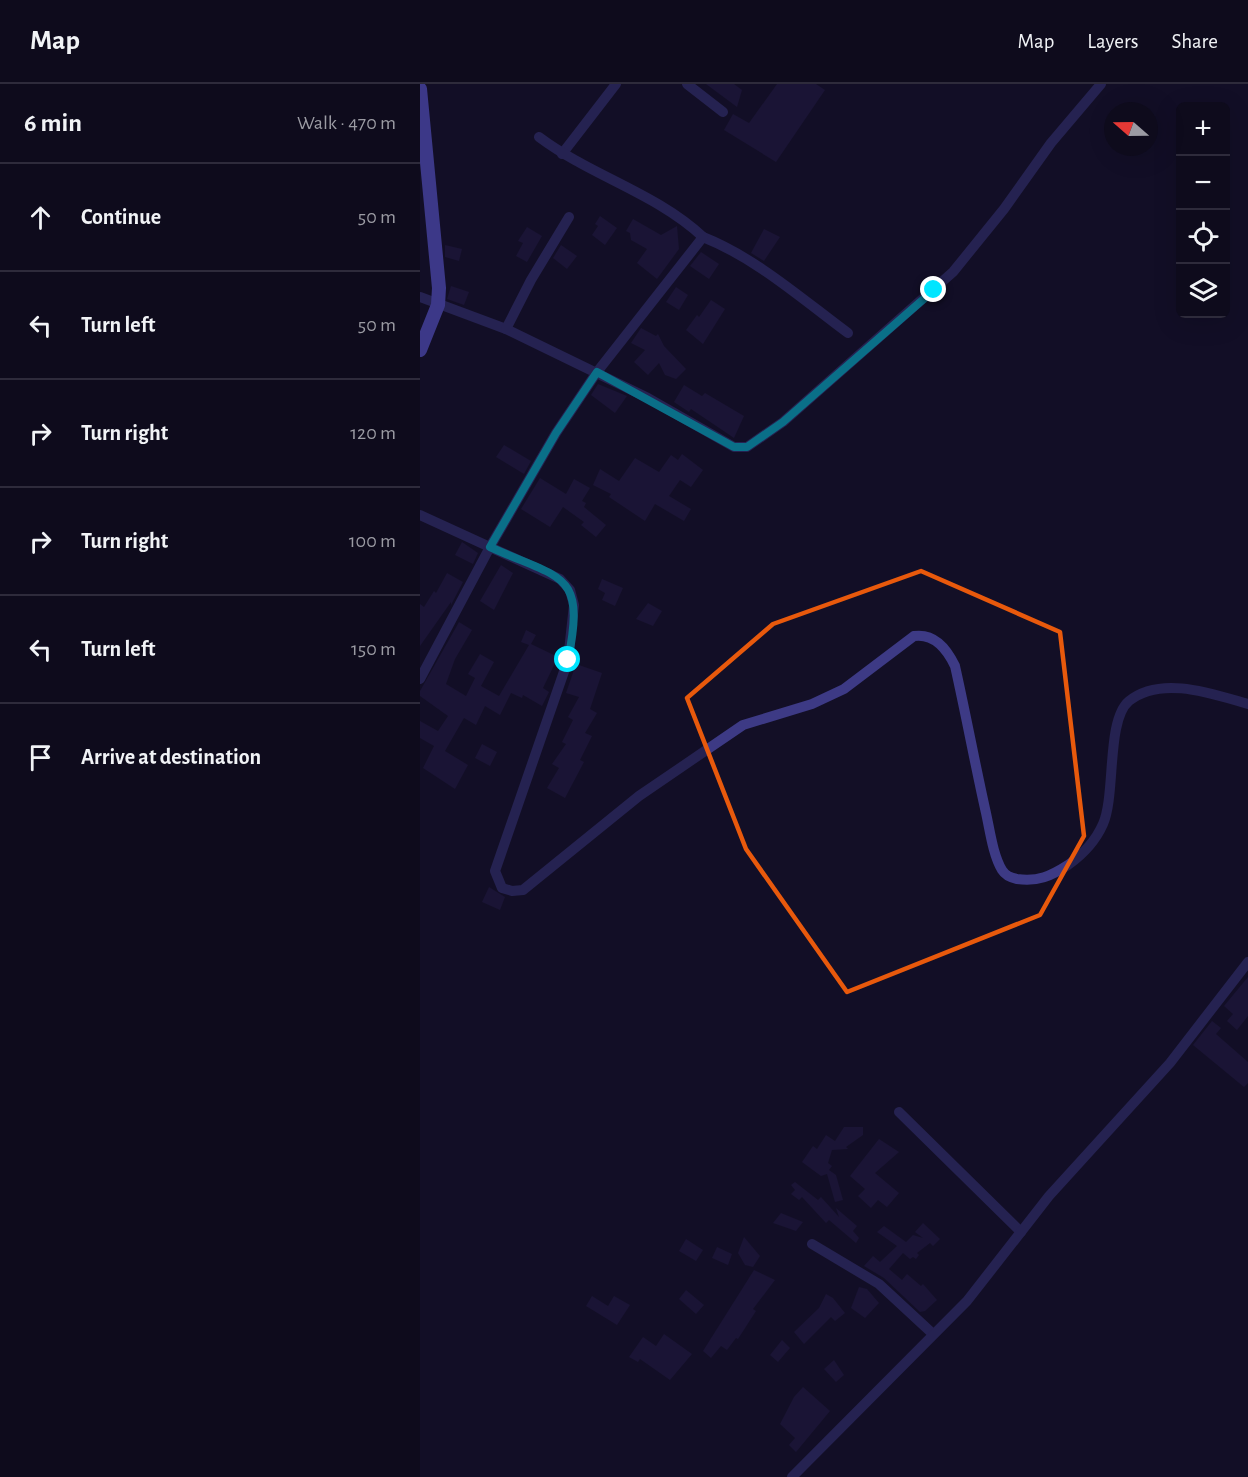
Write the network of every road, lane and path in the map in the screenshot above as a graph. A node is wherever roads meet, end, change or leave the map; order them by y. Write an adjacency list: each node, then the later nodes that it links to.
1 (616, 84): 7 (street)
2 (687, 84): 5 (street)
3 (1101, 84): 15 (street)
4 (420, 97): 11 (main road)
5 (723, 112)
6 (540, 137): 7 (street)
7 (562, 154): 9 (street)
8 (569, 217): 12 (street)
9 (703, 237): 13 (street); 15 (street)
10 (420, 297): 11 (street)
11 (438, 304): 12 (street); 14 (main road)
12 (506, 329): 15 (street)
13 (848, 333)
14 (420, 350)
15 (597, 372): 17 (street)
16 (420, 515): 17 (street)
17 (490, 547): 18 (street); 20 (street)
18 (424, 659): 19 (street)
19 (420, 679)
20 (1248, 704)
21 (1248, 962): 23 (street)
22 (899, 1112): 23 (street)
23 (1021, 1232): 25 (street)
24 (812, 1244): 25 (street)
25 (933, 1334): 26 (street)
26 (792, 1477)

